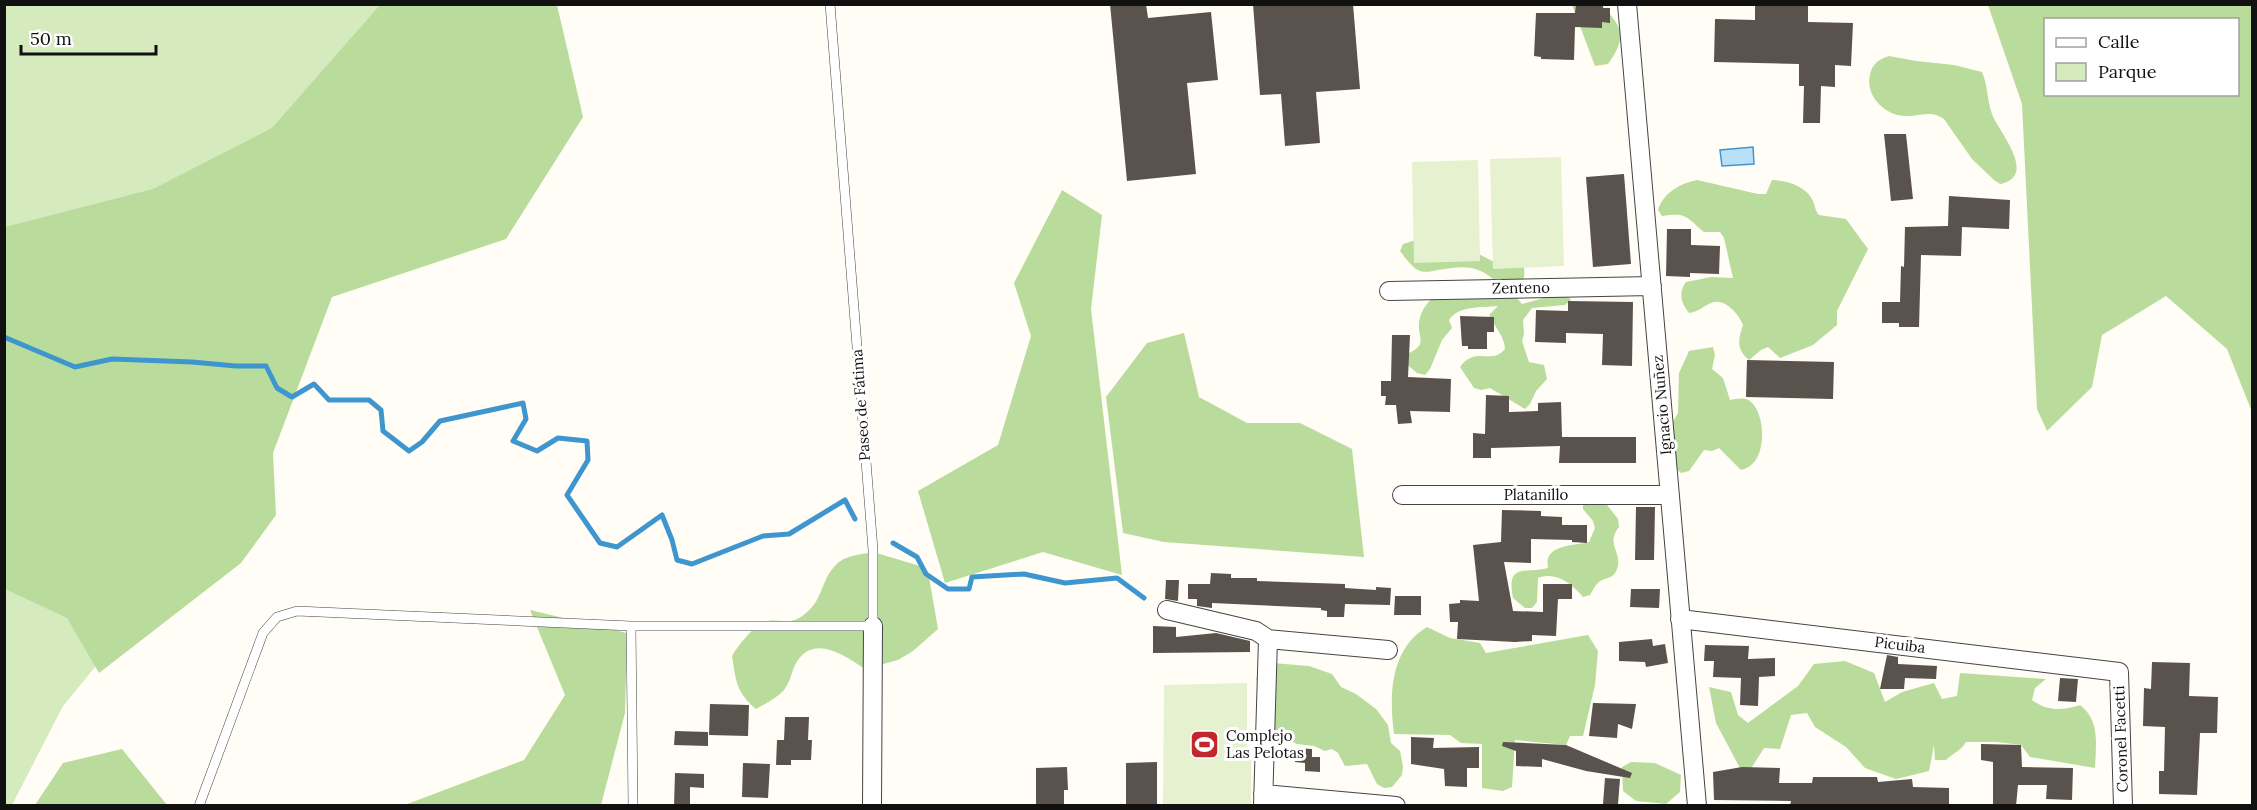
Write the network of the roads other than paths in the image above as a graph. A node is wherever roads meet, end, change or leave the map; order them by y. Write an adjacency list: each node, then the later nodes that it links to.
1 (830, 4): 10 (lane, Paseo de Fátima)
2 (1627, 4): 3 (street, Ignacio Nuñez)
3 (1652, 286): 4 (street, Zenteno); 6 (street, Ignacio Nuñez)
4 (1389, 291)
5 (1402, 495): 6 (street, Platanillo)
6 (1670, 495): 8 (street, Ignacio Nuñez)
7 (1167, 610): 11 (street)
8 (1680, 619): 13 (street, Picuiba); 19 (street, Ignacio Nuñez)
9 (632, 626): 10 (lane); 15 (lane); 16 (lane)
10 (873, 626): 17 (street, Paseo de Fátima)
11 (1268, 639): 12 (street); 14 (street)
12 (1388, 650)
13 (2119, 672): 20 (street, Coronel Facetti)
14 (1263, 800): 18 (street)
15 (199, 806)
16 (633, 806)
17 (872, 806)
18 (1396, 806)
19 (1697, 806)
20 (2123, 806)

